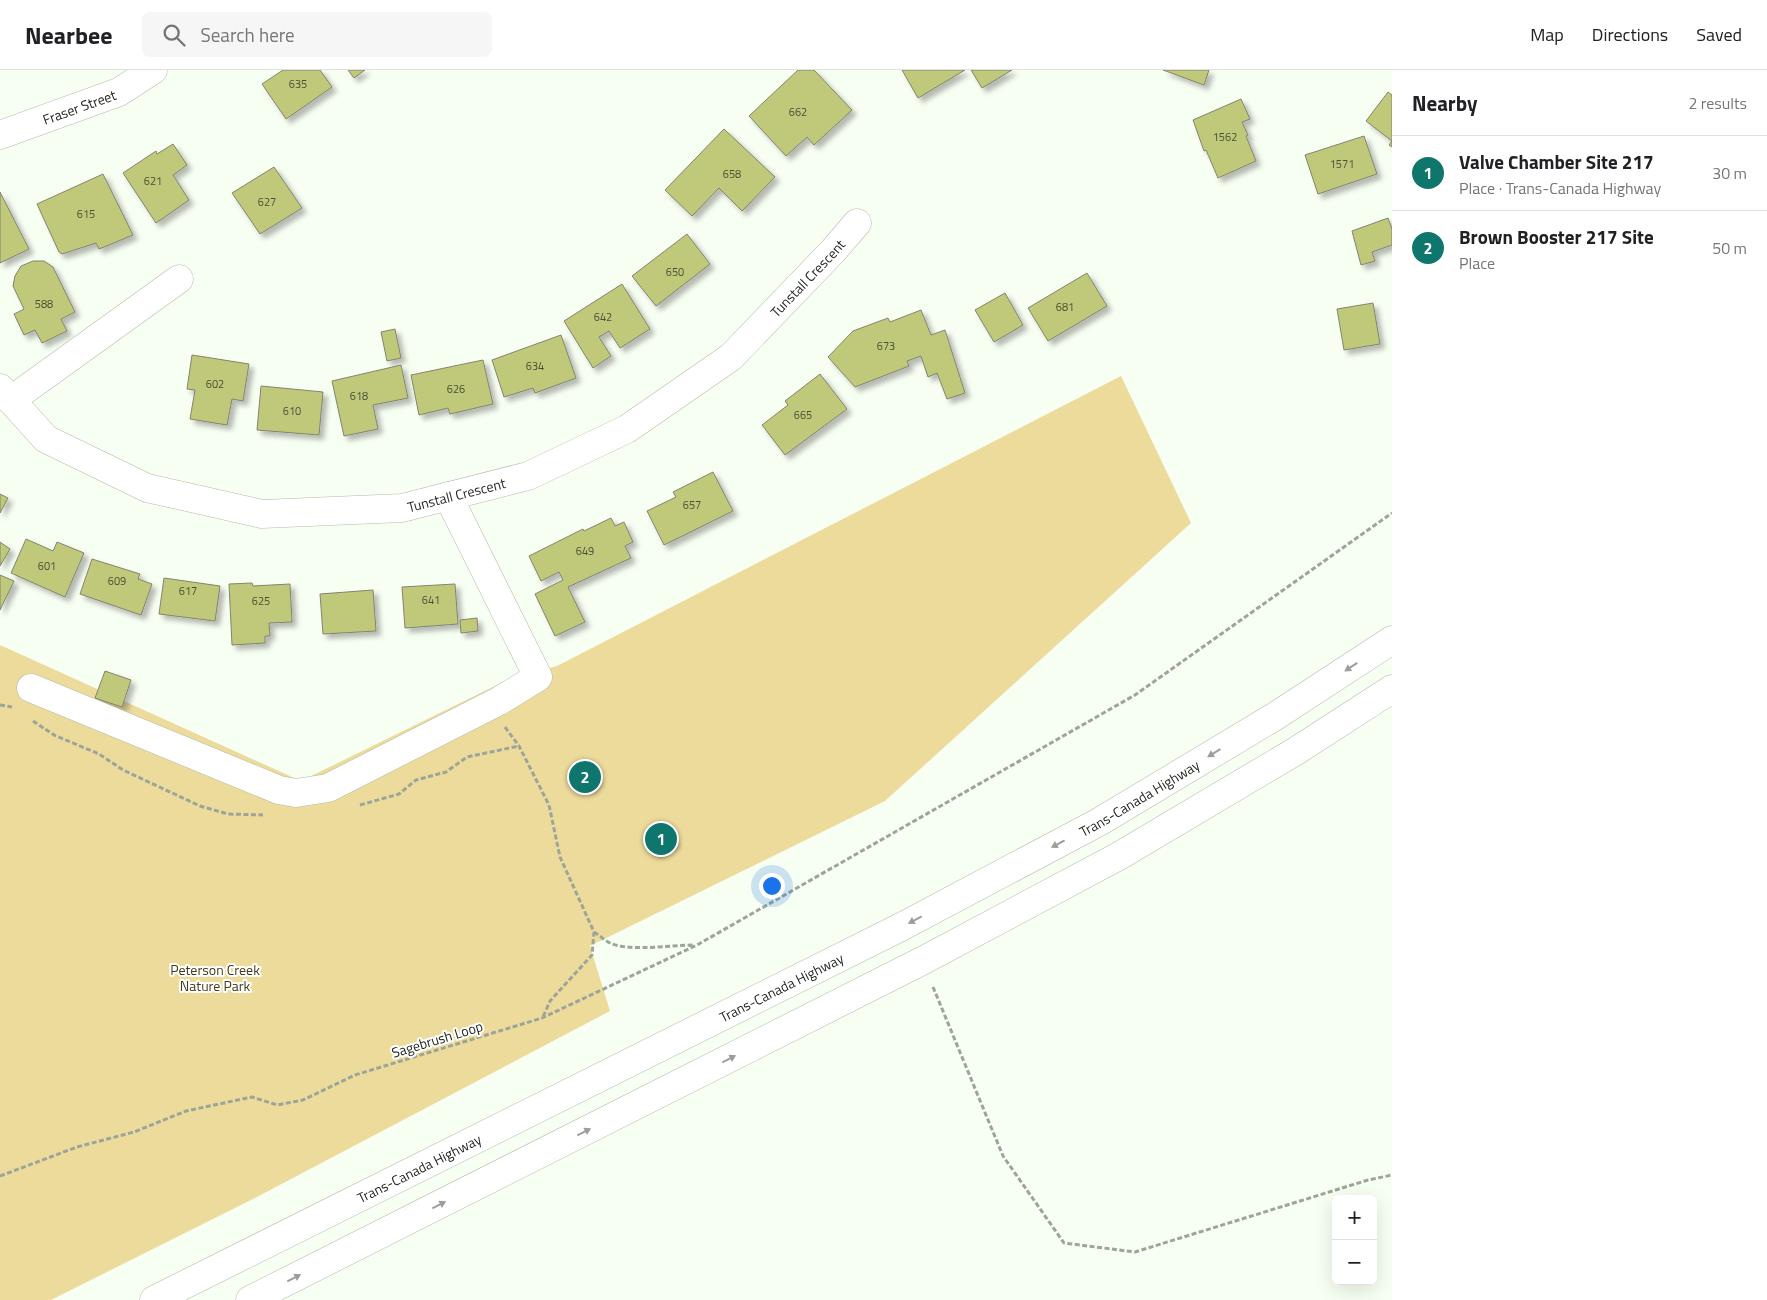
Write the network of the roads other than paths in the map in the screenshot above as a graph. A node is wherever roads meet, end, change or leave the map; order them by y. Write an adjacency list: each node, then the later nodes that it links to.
1 (153, 70): 2 (main road, Fraser Street)
2 (0, 135)
3 (857, 223): 6 (main road, Tunstall Crescent)
4 (179, 278): 5 (main road)
5 (6, 394): 6 (main road, Tunstall Crescent)
6 (448, 496): 8 (main road)
7 (1392, 640): 10 (main road, Trans-Canada Highway, one-way to 10)
8 (31, 688)
9 (1392, 689): 11 (main road, one-way to 9)
10 (154, 1300)
11 (250, 1300)

